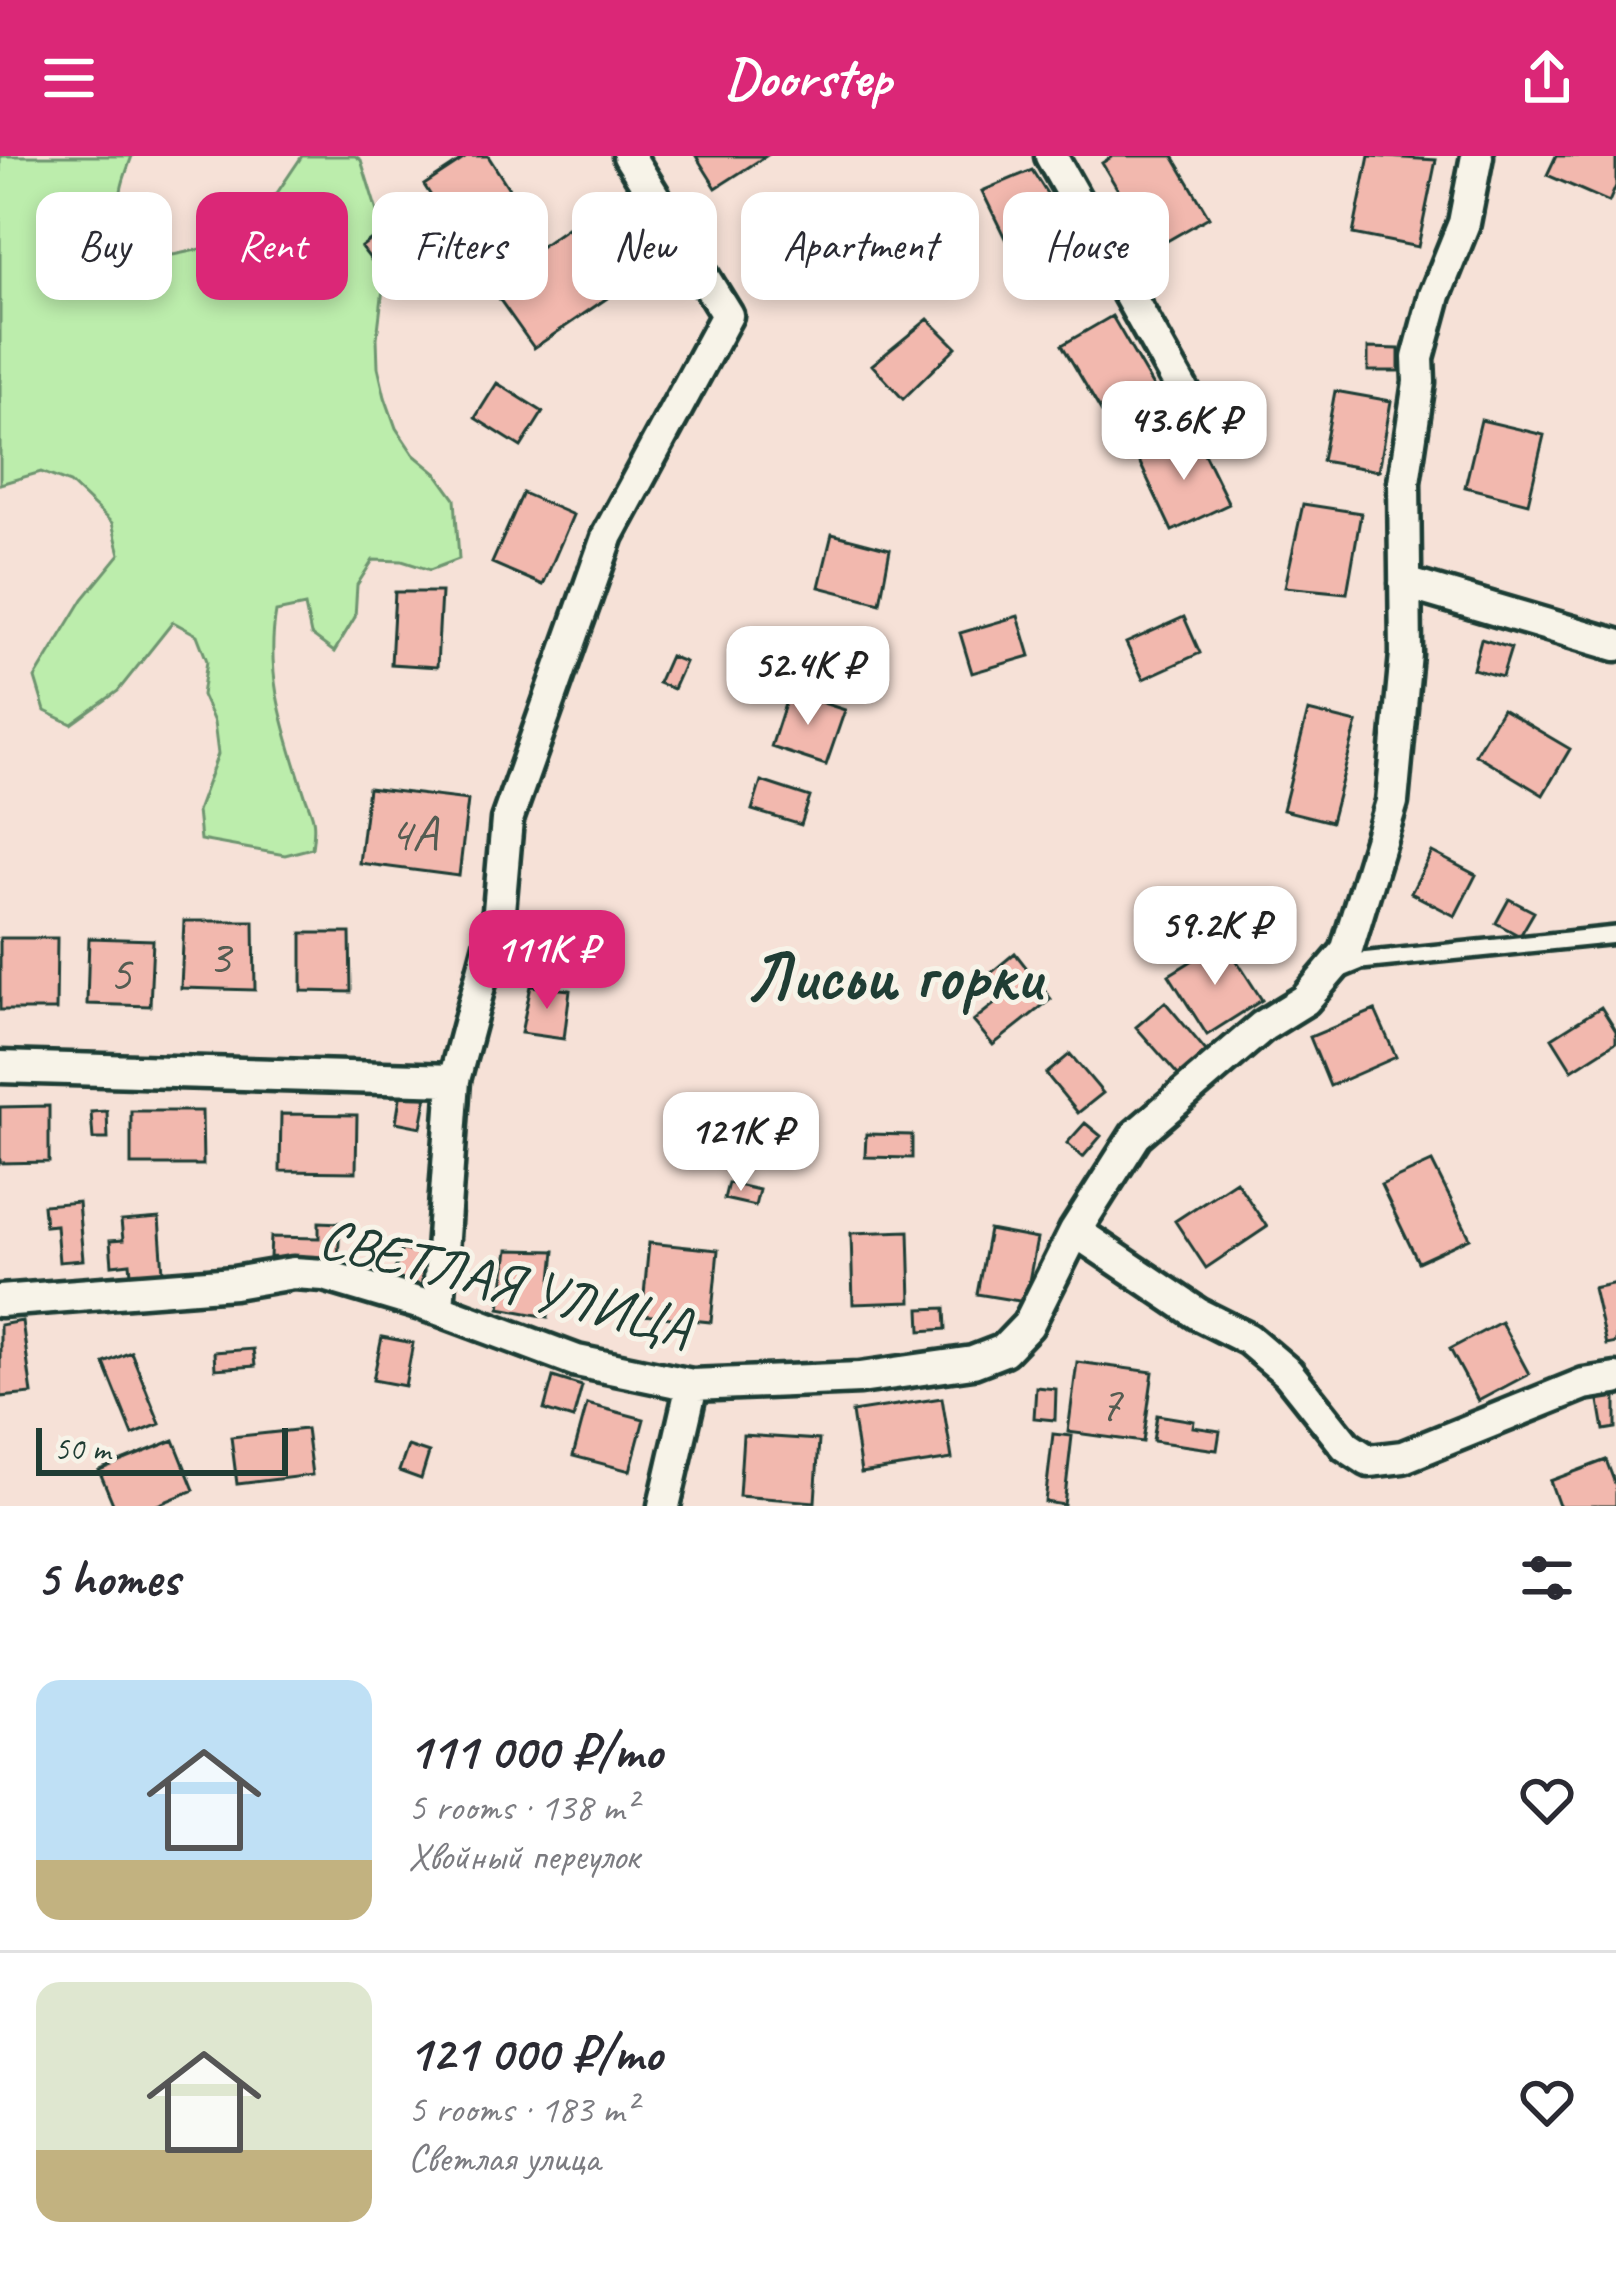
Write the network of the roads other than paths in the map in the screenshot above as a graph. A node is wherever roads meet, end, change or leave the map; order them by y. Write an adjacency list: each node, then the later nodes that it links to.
1 (629, 156): 10 (street)
2 (1051, 156): 4 (street)
3 (1477, 156): 5 (street, СВЕТЛАЯ УЛИЦА)
4 (1191, 405)
5 (1405, 583): 6 (street); 8 (street, СВЕТЛАЯ УЛИЦА)
6 (1616, 645)
7 (1616, 935): 8 (lane)
8 (1331, 974): 11 (street, СВЕТЛАЯ УЛИЦА)
9 (0, 1067): 10 (street)
10 (454, 1080): 13 (street)
11 (1075, 1231): 14 (street); 15 (street, СВЕТЛАЯ УЛИЦА)
12 (0, 1301): 13 (street, СВЕТЛАЯ УЛИЦА)
13 (438, 1310): 15 (street, СВЕТЛАЯ УЛИЦА)
14 (1616, 1379)
15 (692, 1385): 16 (street)
16 (664, 1506)

